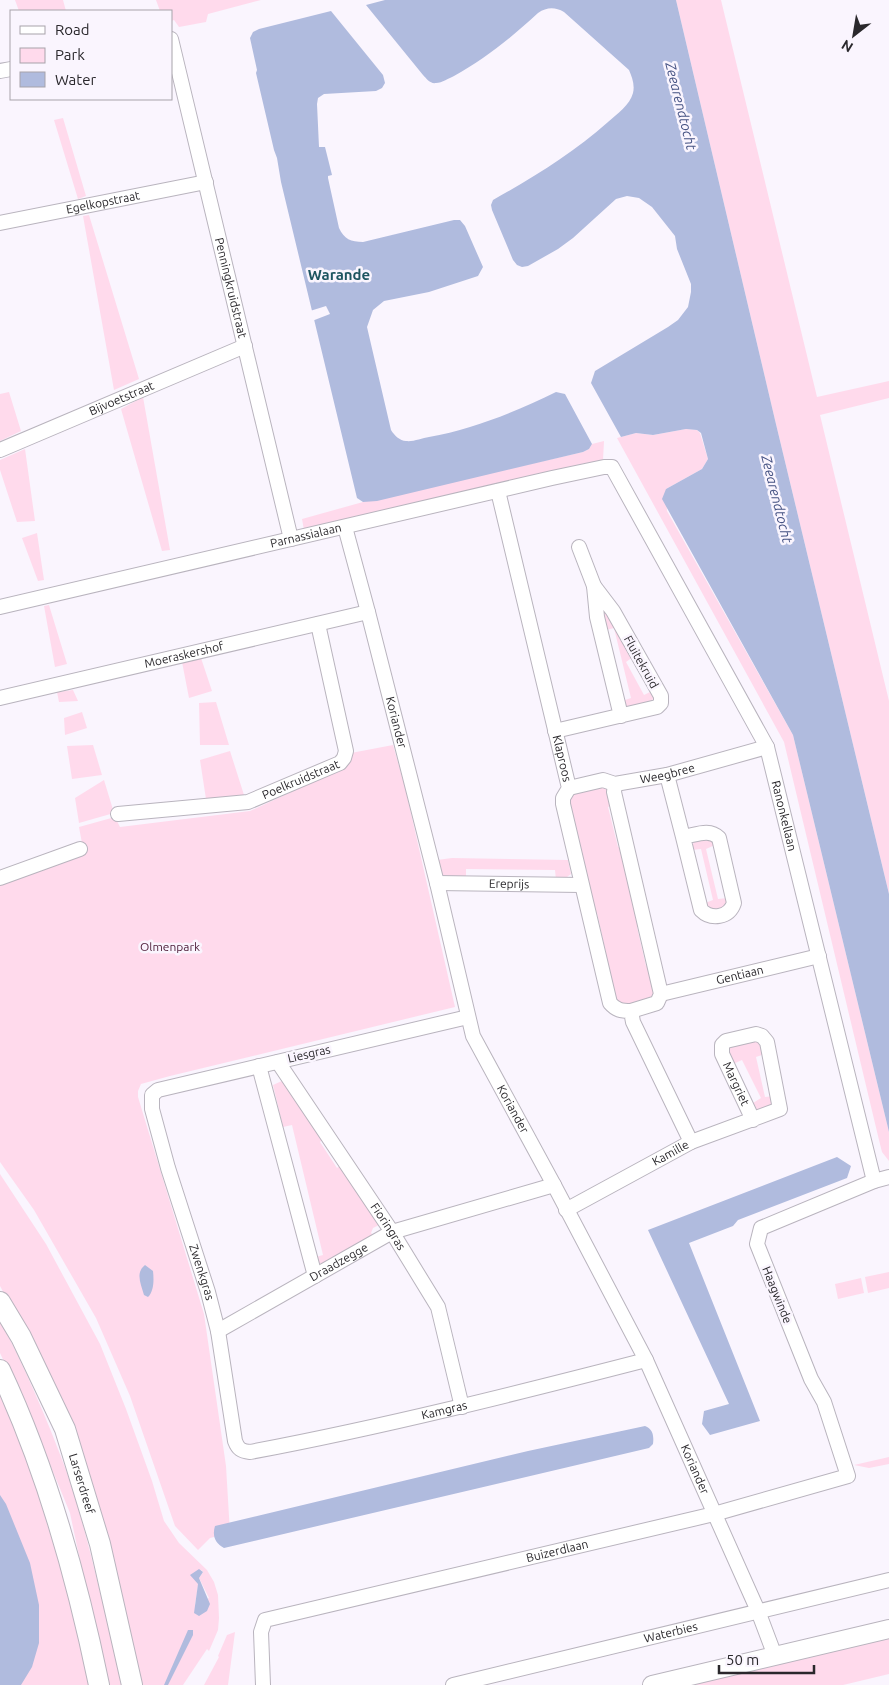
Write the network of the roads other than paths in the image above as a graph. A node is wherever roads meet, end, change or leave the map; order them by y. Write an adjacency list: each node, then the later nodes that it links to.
1 (172, 43): 2 (street, Penningkruidstraat)
2 (206, 182): 3 (street, Egelkopstraat); 4 (street, Penningkruidstraat)
3 (0, 223)
4 (245, 346): 5 (street, Bijvoetstraat); 9 (street, Penningkruidstraat)
5 (0, 450)
6 (612, 467): 7 (street, Parnassialaan); 18 (street, Ranonkellaan)
7 (498, 491): 8 (street, Parnassialaan); 17 (street, Klaproos)
8 (345, 527): 9 (street, Parnassialaan); 13 (street, Koriander)
9 (291, 539): 12 (street, Parnassialaan)
10 (579, 547): 11 (street, Fluitekruid)
11 (594, 586): 16 (street, Fluitekruid); 16 (street, Fluitekruid)
12 (0, 607)
13 (368, 612): 14 (street, Moeraskershof); 26 (street, Koriander)
14 (318, 624): 15 (street, Moeraskershof); 22 (street, Poelkruidstraat)
15 (0, 698)
16 (621, 716): 17 (street, Fluitekruid)
17 (555, 731): 21 (street, Klaproos)
18 (767, 747): 19 (street, Weegbree); 28 (street, Ranonkellaan)
19 (667, 775): 20 (street, Weegbree); 23 (street)
20 (615, 784): 21 (street, Weegbree); 29 (street)
21 (568, 788): 27 (street, Klaproos)
22 (118, 814)
23 (683, 838): 23 (street)
24 (80, 849): 25 (street)
25 (0, 878)
26 (437, 883): 27 (street, Ereprijs); 31 (street, Koriander)
27 (581, 885): 30 (street, Klaproos)
28 (819, 956): 29 (street, Gentiaan); 39 (street, Ranonkellaan)
29 (661, 994): 30 (street)
30 (631, 1011): 37 (street)
31 (468, 1017): 32 (street, Liesgras); 40 (street, Koriander)
32 (278, 1062): 33 (street, Liesgras); 42 (street, Fioringras)
33 (259, 1066): 34 (street, Liesgras); 43 (street)
34 (152, 1095): 45 (street, Zwenkgras)
35 (780, 1109): 36 (street, Kamille); 36 (street, Margriet)
36 (753, 1120): 37 (street, Kamille)
37 (691, 1142): 41 (street, Kamille)
38 (889, 1177): 39 (street)
39 (874, 1181): 50 (street, Haagwinde)
40 (554, 1185): 41 (street, Koriander); 42 (street, Draadzegge)
41 (566, 1210): 46 (street, Koriander)
42 (392, 1232): 43 (street, Draadzegge); 48 (street, Fioringras)
43 (315, 1276): 45 (street, Draadzegge)
44 (0, 1302): 57 (main road, Larserdreef)
45 (218, 1331): 49 (street, Zwenkgras)
46 (646, 1360): 48 (street, Kamgras); 51 (street, Koriander)
47 (0, 1370): 56 (main road)
48 (462, 1407): 49 (street, Kamgras)
49 (242, 1451)
50 (848, 1476): 51 (street, Buizerdlaan)
51 (714, 1514): 53 (street, Koriander); 60 (street, Buizerdlaan)
52 (889, 1580): 53 (street, Waterbies)
53 (758, 1611): 55 (street, Koriander); 61 (street, Waterbies)
54 (889, 1629): 55 (street)
55 (775, 1656): 62 (street)
56 (93, 1657): 58 (main road); 59 (main road)
57 (131, 1683)
58 (99, 1685)
59 (103, 1685)
60 (263, 1685)
61 (453, 1685)
62 (652, 1685)

